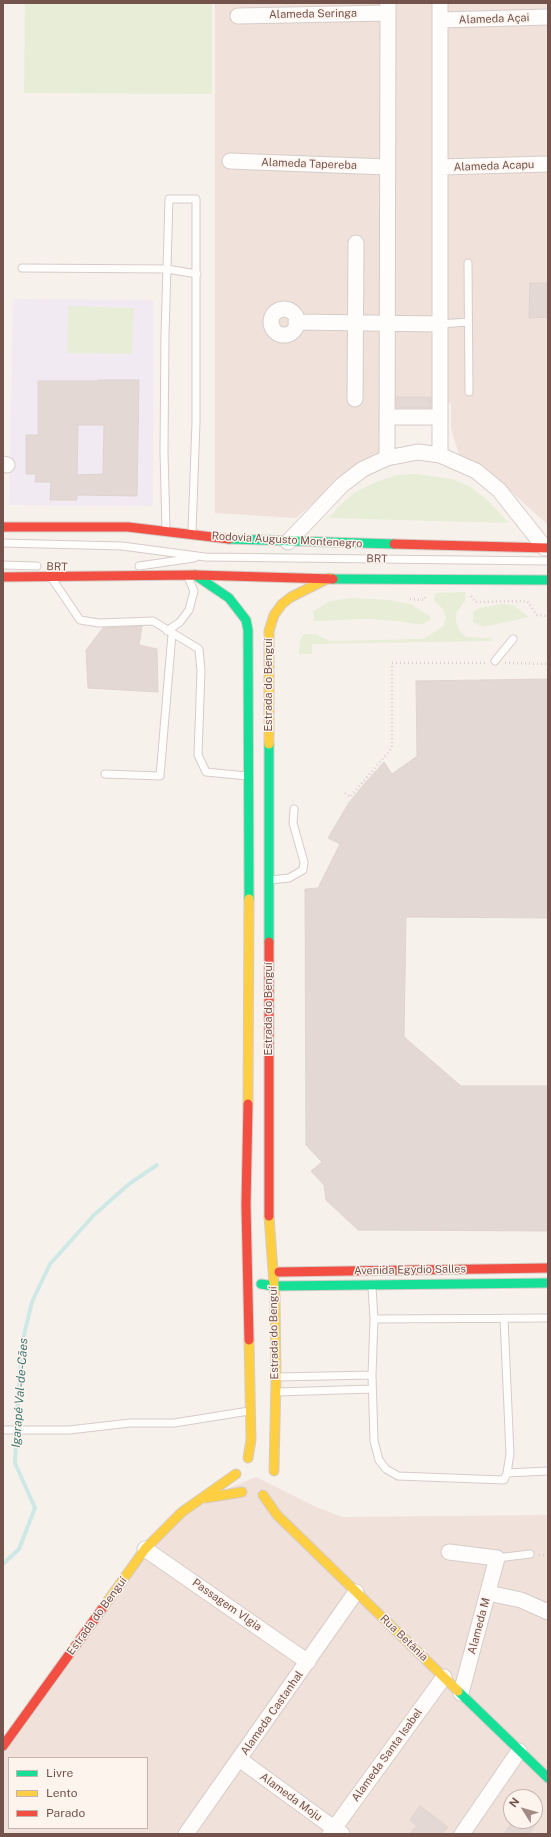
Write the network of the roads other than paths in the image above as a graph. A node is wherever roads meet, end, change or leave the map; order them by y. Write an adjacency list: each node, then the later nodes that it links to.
1 (440, 3): 5 (street)
2 (388, 8): 3 (street, Alameda Seringa); 8 (street)
3 (238, 16)
4 (548, 17): 5 (street, Alameda Açai)
5 (440, 20): 9 (street)
6 (230, 161): 8 (street, Alameda Tapereba)
7 (548, 164): 9 (street, Alameda Acapu)
8 (387, 167): 18 (street)
9 (440, 167): 19 (street)
10 (356, 243): 17 (street)
11 (468, 263): 16 (lane)
12 (22, 268): 13 (lane)
13 (167, 270): 14 (lane); 14 (lane); 27 (lane)
14 (197, 274): 28 (lane)
15 (296, 322): 17 (street)
16 (468, 322): 19 (lane); 20 (lane)
17 (356, 323): 18 (street); 21 (street)
18 (387, 323): 19 (street); 22 (street)
19 (440, 324): 23 (street)
20 (469, 392)
21 (355, 399)
22 (387, 417): 23 (street); 25 (street)
23 (440, 417): 24 (street)
24 (440, 454): 25 (street); 31 (street)
25 (387, 458): 29 (street)
26 (3, 527): 27 (street, Rodovia Augusto Montenegro)
27 (166, 531): 28 (street, Rodovia Augusto Montenegro)
28 (192, 535): 29 (street, Rodovia Augusto Montenegro)
29 (288, 542): 31 (street, Rodovia Augusto Montenegro)
30 (3, 543): 32 (lane, BRT)
31 (547, 552): 32 (lane, BRT)
32 (205, 557): 35 (lane, BRT)
33 (3, 565): 34 (lane, BRT)
34 (48, 566)
35 (135, 566)
36 (127, 567): 37 (lane)
37 (104, 568)
38 (191, 575): 39 (street); 41 (street); 45 (lane); 49 (street, Estrada do Benguí)
39 (51, 576): 40 (street); 45 (lane)
40 (3, 577)
41 (329, 578): 42 (street); 44 (street, Estrada do Benguí)
42 (548, 580)
43 (263, 611): 44 (street)
44 (274, 615): 51 (street, Estrada do Benguí)
45 (169, 632): 48 (lane); 49 (lane)
46 (513, 640): 47 (lane)
47 (499, 662)
48 (105, 774)
49 (249, 776): 52 (street, Estrada do Benguí)
50 (294, 809): 51 (lane)
51 (269, 880): 52 (street, Estrada do Benguí)
52 (259, 1054): 53 (street, Estrada do Benguí); 56 (street, Estrada do Benguí)
53 (246, 1205): 54 (street); 68 (street, Estrada do Benguí)
54 (256, 1226)
55 (548, 1268): 56 (street, Avenida Egydio Salles)
56 (272, 1271): 59 (street, Estrada do Benguí)
57 (259, 1274): 59 (street)
58 (548, 1283): 60 (street, Avenida Egydio Salles)
59 (274, 1286): 60 (street, Avenida Egydio Salles); 65 (street, Estrada do Benguí)
60 (372, 1286): 63 (lane)
61 (504, 1318): 62 (lane); 63 (lane); 74 (lane)
62 (548, 1318)
63 (374, 1319): 64 (lane)
64 (372, 1375): 65 (lane); 66 (lane)
65 (276, 1377): 67 (street, Estrada do Benguí)
66 (372, 1388): 67 (lane); 74 (lane)
67 (275, 1393): 72 (street, Estrada do Benguí)
68 (251, 1411): 69 (lane); 71 (street, Estrada do Benguí)
69 (3, 1430)
70 (267, 1460): 72 (street)
71 (244, 1464): 75 (street, Rua Betânia); 76 (street, Estrada do Benguí)
72 (274, 1471): 75 (street, Estrada do Benguí)
73 (548, 1471): 74 (lane)
74 (507, 1472)
75 (252, 1495): 76 (street, Estrada do Benguí); 81 (street, Rua Betânia)
76 (204, 1498): 77 (street, Estrada do Benguí)
77 (145, 1549): 84 (street, Passagem Vlgia); 87 (street, Estrada do Benguí)
78 (449, 1552): 80 (street)
79 (530, 1554): 80 (lane)
80 (497, 1558): 82 (street, Alameda M)
81 (356, 1592): 84 (street, Alameda Castanhal); 85 (street, Rua Betânia)
82 (488, 1594): 83 (street); 86 (street, Alameda M)
83 (548, 1612)
84 (308, 1662): 89 (street, Alameda Castanhal)
85 (444, 1677): 86 (street, Rua Betânia); 91 (street, Alameda Santa Isabel)
86 (461, 1693): 88 (street, Rua Betânia)
87 (3, 1746)
88 (519, 1751): 90 (street, Rua Betânia); 93 (street)
89 (239, 1759): 91 (street, Alameda Moju); 92 (street, Alameda Castanhal)
90 (548, 1778)
91 (335, 1832)
92 (186, 1834)
93 (462, 1834)

